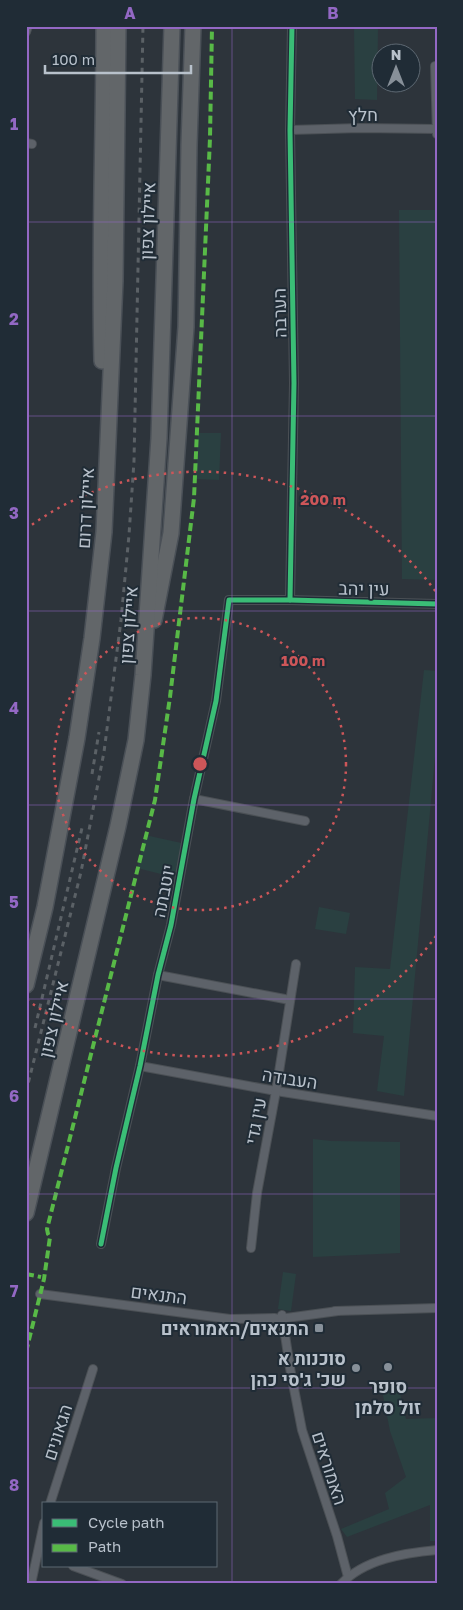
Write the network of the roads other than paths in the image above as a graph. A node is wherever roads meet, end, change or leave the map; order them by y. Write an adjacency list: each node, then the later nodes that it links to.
1 (28, 26): 7 (street)
2 (104, 26): 11 (highway)
3 (118, 26): 11 (highway, איילון דרום)
4 (172, 26): 14 (highway, איילון צפון)
5 (193, 26): 14 (highway)
6 (292, 26): 9 (street, הערבה)
7 (26, 32)
8 (435, 66): 10 (street)
9 (290, 130): 10 (street, חלץ); 12 (street, הערבה)
10 (436, 131)
11 (106, 480): 19 (highway, איילון דרום)
12 (290, 600): 13 (street, עין יהב); 15 (street, יוטבתה)
13 (437, 604)
14 (143, 676): 24 (highway, איילון צפון)
15 (194, 800): 16 (street); 18 (street, יוטבתה)
16 (304, 821)
17 (296, 964): 20 (street, עין גדי)
18 (158, 975): 20 (street); 21 (street, יוטבתה)
19 (26, 985)
20 (290, 1000): 22 (street, עין גדי)
21 (140, 1066): 22 (street, העבודה); 25 (street, יוטבתה)
22 (276, 1091): 23 (street, העבודה); 26 (street, עין גדי)
23 (437, 1116)
24 (26, 1214)
25 (101, 1244)
26 (251, 1248)
27 (40, 1294): 29 (street, התנאים)
28 (436, 1308): 29 (street, התנאים)
29 (279, 1317): 36 (street, האמוראים)
30 (93, 1369): 31 (street, הגאונים)
31 (51, 1502)
32 (42, 1538): 34 (street)
33 (437, 1550): 36 (street)
34 (40, 1554): 37 (street)
35 (78, 1568): 38 (street)
36 (348, 1577): 39 (street)
37 (31, 1584)
38 (122, 1584)
39 (341, 1584)

